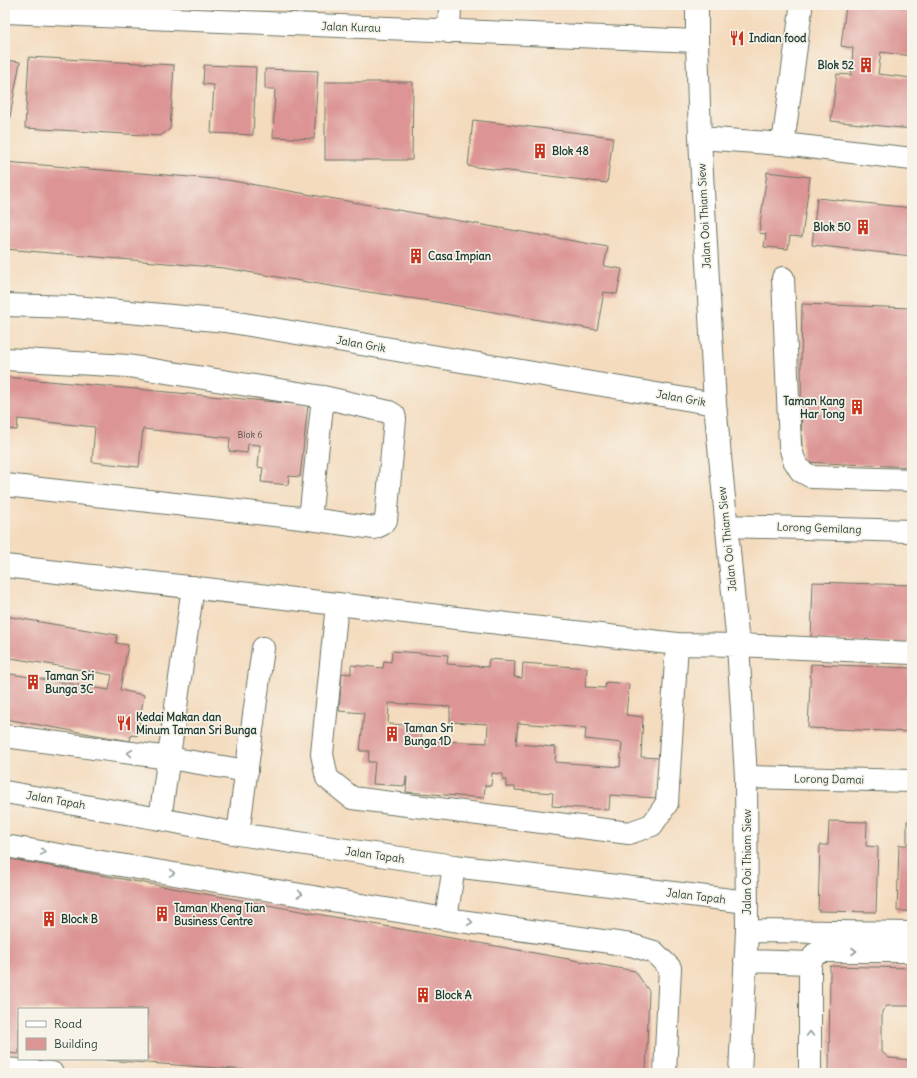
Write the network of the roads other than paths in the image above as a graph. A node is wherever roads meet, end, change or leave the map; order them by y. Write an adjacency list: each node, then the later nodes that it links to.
1 (450, 5): 5 (street)
2 (697, 5): 6 (street, Jalan Ooi Thiam Siew)
3 (801, 9): 8 (street)
4 (5, 12): 5 (street, Jalan Kurau)
5 (449, 32): 6 (street, Jalan Kurau)
6 (697, 41): 7 (street, Jalan Ooi Thiam Siew)
7 (700, 138): 8 (street); 14 (street, Jalan Ooi Thiam Siew)
8 (783, 144): 9 (street)
9 (912, 159)
10 (783, 278): 15 (street)
11 (5, 305): 14 (street, Jalan Grik)
12 (5, 359): 13 (street)
13 (323, 397): 17 (street); 17 (street)
14 (715, 404): 18 (street, Jalan Ooi Thiam Siew)
15 (912, 480)
16 (5, 485): 17 (street)
17 (310, 519)
18 (726, 526): 19 (street, Lorong Gemilang); 24 (street, Jalan Ooi Thiam Siew)
19 (912, 531)
20 (5, 566): 21 (street)
21 (193, 587): 22 (street); 28 (street)
22 (337, 604): 23 (street); 23 (street)
23 (677, 644): 24 (street)
24 (738, 645): 26 (street); 30 (street, Jalan Ooi Thiam Siew)
25 (263, 648): 29 (street)
26 (912, 652)
27 (5, 736): 28 (street, one-way to 27)
28 (169, 758): 29 (street); 33 (street)
29 (247, 771): 34 (street)
30 (746, 777): 31 (street, Lorong Damai); 37 (street, Jalan Ooi Thiam Siew)
31 (912, 781)
32 (5, 792): 33 (street, Jalan Tapah)
33 (160, 819): 34 (street, Jalan Tapah)
34 (238, 834): 36 (street, Jalan Tapah)
35 (5, 846): 38 (street, one-way to 38)
36 (454, 866): 37 (street, Jalan Tapah); 38 (street)
37 (748, 902): 39 (street, Jalan Ooi Thiam Siew)
38 (446, 919): 46 (street, one-way to 46)
39 (747, 931): 40 (street); 42 (street, Jalan Ooi Thiam Siew)
40 (912, 933)
41 (912, 952): 43 (street, one-way to 41)
42 (745, 961): 43 (street); 47 (street, Jalan Ooi Thiam Siew)
43 (810, 963): 48 (street, one-way to 43)
44 (5, 1069): 45 (street)
45 (52, 1073)
46 (665, 1073)
47 (740, 1073)
48 (810, 1073)

